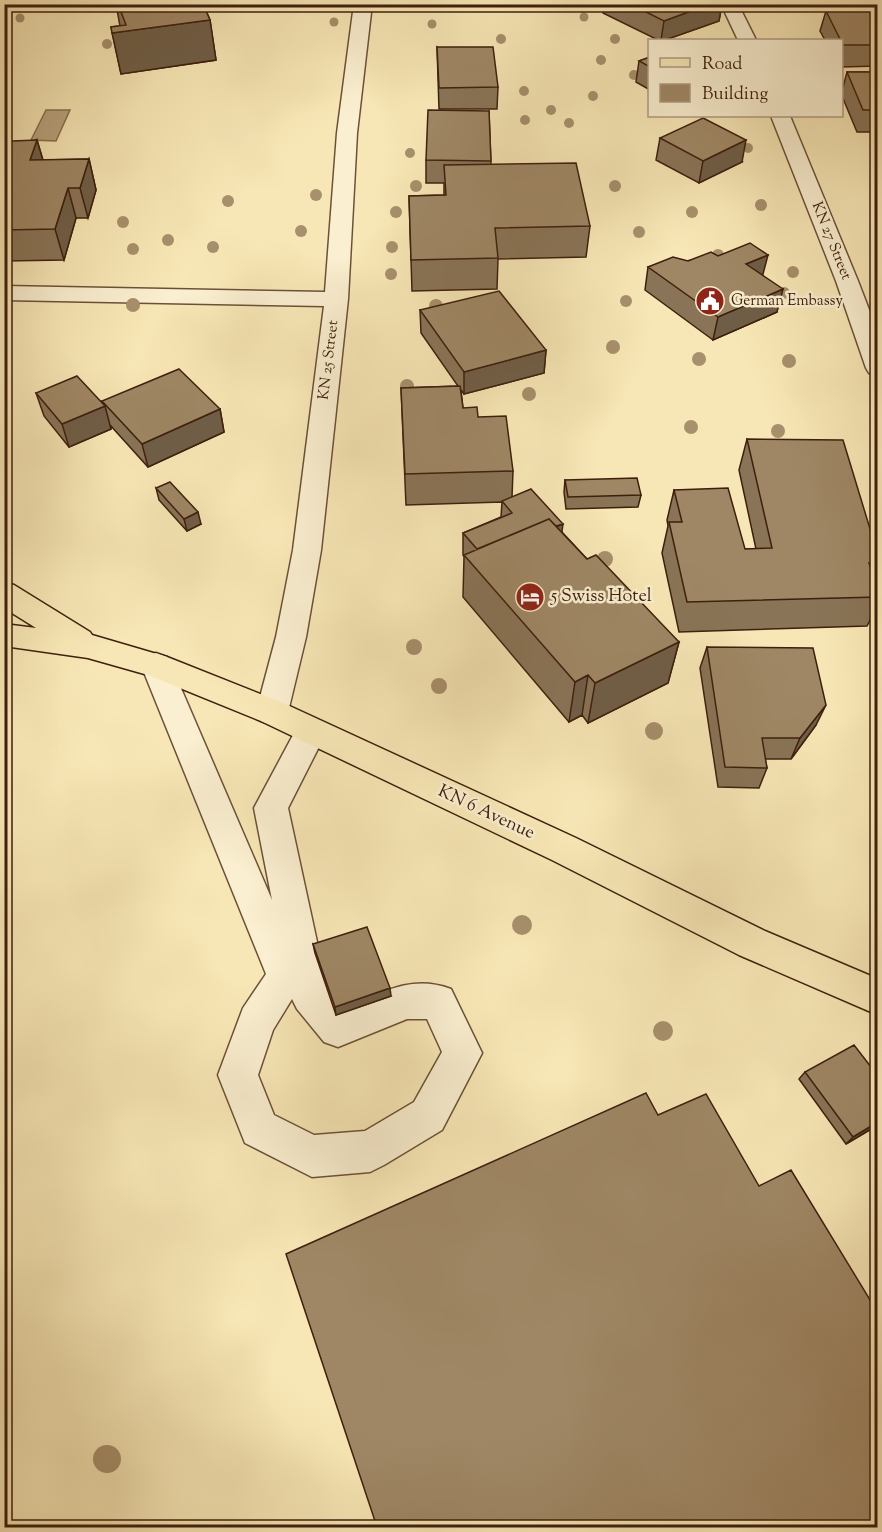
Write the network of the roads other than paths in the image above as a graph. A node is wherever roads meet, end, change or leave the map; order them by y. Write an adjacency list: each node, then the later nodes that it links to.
1 (363, 4): 6 (street, KN 25 Street)
2 (729, 4): 3 (street)
3 (746, 39)
4 (780, 117): 7 (street, KN 27 Street)
5 (4, 293): 6 (street)
6 (336, 299): 12 (street, KN 25 Street)
7 (878, 368)
8 (4, 593): 10 (main road, KN 6 Avenue)
9 (4, 635): 10 (main road, KN 6 Avenue)
10 (88, 646): 11 (main road, KN 6 Avenue)
11 (156, 665): 12 (main road, KN 6 Avenue); 13 (street)
12 (272, 712): 13 (main road, KN 6 Avenue)
13 (311, 730): 14 (main road, KN 6 Avenue)
14 (878, 997)

